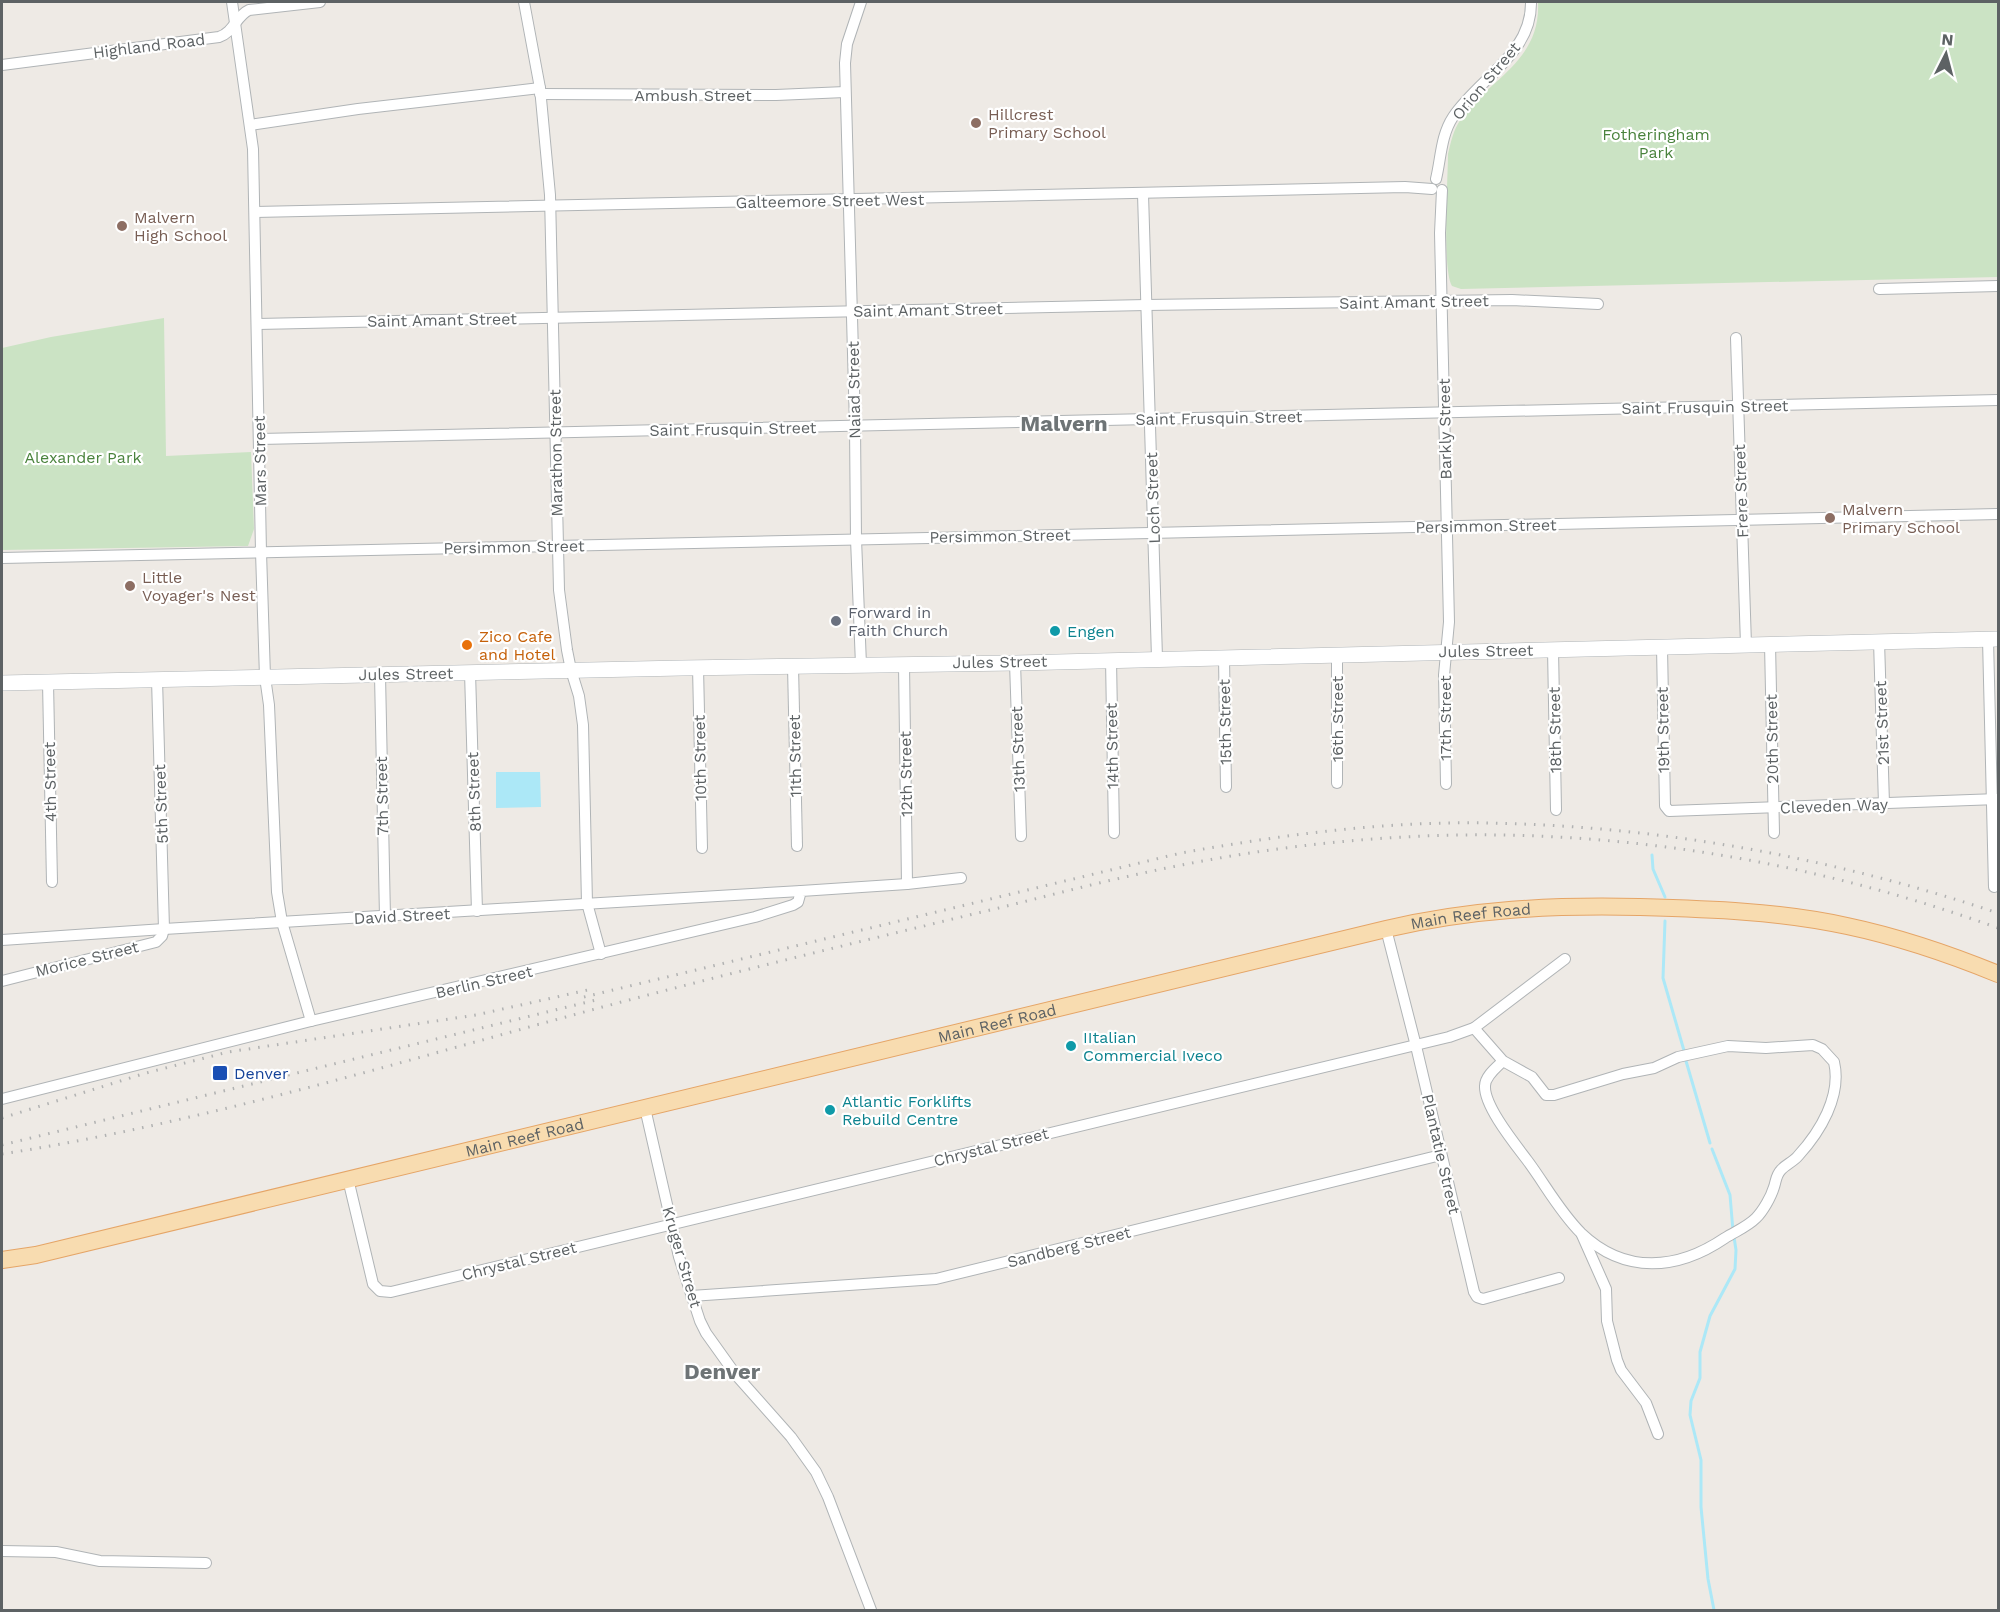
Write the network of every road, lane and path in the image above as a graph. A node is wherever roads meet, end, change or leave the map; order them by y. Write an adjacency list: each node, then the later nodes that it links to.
1 (232, 2): 6 (street, Mars Street)
2 (320, 2): 6 (street, Highland Road)
3 (524, 2): 8 (street, Marathon Street)
4 (861, 2): 9 (street, Naiad Street)
5 (1531, 2): 11 (street, Orion Street)
6 (235, 25): 7 (street, Highland Road); 10 (street, Mars Street)
7 (2, 64)
8 (540, 91): 9 (street, Ambush Street); 10 (street, Ambush Street); 14 (street, Marathon Street)
9 (845, 92): 13 (street, Naiad Street)
10 (250, 124): 15 (street, Mars Street)
11 (1437, 185): 12 (street, Galteemore Street West); 18 (street, Barkly Street)
12 (1143, 194): 13 (street, Galteemore Street West); 20 (street, Loch Street)
13 (848, 200): 14 (street, Galteemore Street West); 21 (street, Naiad Street)
14 (550, 207): 15 (street, Galteemore Street West); 22 (street, Marathon Street)
15 (255, 212): 23 (street, Mars Street)
16 (1998, 286): 17 (street)
17 (1879, 289)
18 (1442, 301): 19 (street, Saint Amant Street); 20 (street, Saint Amant Street); 27 (street, Barkly Street)
19 (1598, 304)
20 (1146, 305): 21 (street, Saint Amant Street); 28 (street, Loch Street)
21 (852, 312): 22 (street, Saint Amant Street); 29 (street, Naiad Street)
22 (553, 318): 23 (street, Saint Amant Street); 30 (street, Marathon Street)
23 (258, 324): 31 (street, Mars Street)
24 (1736, 338): 26 (street, Frere Street)
25 (1998, 400): 26 (street, Saint Frusquin Street)
26 (1739, 406): 27 (street, Saint Frusquin Street); 33 (street, Frere Street)
27 (1444, 413): 28 (street, Saint Frusquin Street); 34 (street, Barkly Street)
28 (1151, 419): 29 (street, Saint Frusquin Street); 35 (street, Loch Street)
29 (855, 426): 30 (street, Saint Frusquin Street); 36 (street, Naiad Street)
30 (556, 432): 31 (street, Saint Frusquin Street); 37 (street, Marathon Street)
31 (260, 439): 38 (street, Mars Street)
32 (1998, 514): 33 (street, Persimmon Street)
33 (1742, 520): 34 (street, Persimmon Street); 43 (street, Frere Street)
34 (1447, 527): 35 (street, Persimmon Street); 46 (street, Barkly Street)
35 (1154, 534): 36 (street, Persimmon Street); 49 (street, Loch Street)
36 (856, 538): 37 (street, Persimmon Street); 53 (street, Naiad Street)
37 (557, 546): 38 (street, Persimmon Street); 56 (street, Marathon Street)
38 (261, 552): 39 (street, Persimmon Street); 59 (street, Mars Street)
39 (2, 558)
40 (1993, 639): 41 (main road, Jules Street); 66 (street)
41 (1879, 641): 42 (main road, Jules Street); 67 (street, 21st Street)
42 (1770, 644): 43 (main road, Jules Street); 68 (street, 20th Street)
43 (1746, 645): 44 (main road, Jules Street)
44 (1662, 647): 45 (main road, Jules Street); 70 (street, 19th Street)
45 (1553, 649): 46 (main road, Jules Street); 69 (street, 18th Street)
46 (1448, 652): 47 (main road, Jules Street); 64 (street, 17th Street)
47 (1337, 654): 48 (main road, Jules Street); 63 (street, 16th Street)
48 (1224, 657): 49 (main road, Jules Street); 65 (street, 15th Street)
49 (1157, 658): 50 (main road, Jules Street)
50 (1111, 659): 51 (main road, Jules Street); 71 (street, 14th Street)
51 (1015, 663): 52 (main road, Jules Street); 73 (street, 13th Street)
52 (904, 664): 53 (main road, Jules Street); 78 (street, 12th Street)
53 (861, 665): 54 (main road, Jules Street)
54 (794, 666): 55 (main road, Jules Street); 74 (street, 11th Street)
55 (698, 667): 56 (main road, Jules Street); 75 (street, 10th Street)
56 (571, 670): 57 (main road, Jules Street); 81 (street, Marathon Street)
57 (470, 672): 58 (main road, Jules Street); 82 (street, 8th Street)
58 (380, 675): 59 (main road, Jules Street); 83 (street, 7th Street)
59 (266, 677): 60 (main road, Jules Street); 84 (street, Mars Street)
60 (157, 680): 61 (main road, Jules Street); 85 (street, 5th Street)
61 (48, 682): 62 (main road, Jules Street); 77 (street, 4th Street)
62 (2, 683)
63 (1337, 783)
64 (1446, 784)
65 (1226, 787)
66 (1995, 799): 67 (street, Cleveden Way); 79 (street)
67 (1884, 804): 68 (street, Cleveden Way)
68 (1773, 808): 70 (street, Cleveden Way); 72 (street, 20th Street)
69 (1556, 810)
70 (1669, 811)
71 (1114, 833)
72 (1774, 833)
73 (1021, 836)
74 (798, 846)
75 (702, 848)
76 (961, 878): 78 (street)
77 (52, 882)
78 (907, 884): 80 (street)
79 (1994, 887)
80 (801, 891): 81 (street, David Street); 90 (street, Berlin Street)
81 (587, 903): 82 (street, David Street); 90 (street)
82 (477, 911): 83 (street, David Street)
83 (385, 917): 84 (street, David Street)
84 (282, 922): 85 (street, David Street); 94 (street, Mars Street)
85 (164, 928): 87 (street, David Street); 89 (street, Morice Street)
86 (1386, 929): 92 (main road, Main Reef Road); 96 (street, Plantatie Street); 99 (main road, Main Reef Road)
87 (114, 933): 88 (street, David Street); 89 (street)
88 (2, 940)
89 (119, 951): 93 (street, Morice Street)
90 (601, 954): 94 (street, Berlin Street)
91 (1565, 959): 95 (street, Chrystal Street)
92 (1998, 974)
93 (2, 981)
94 (311, 1022): 98 (street, Berlin Street)
95 (1474, 1028): 96 (street, Chrystal Street); 97 (street)
96 (1416, 1046): 100 (street, Plantatie Street); 102 (street, Chrystal Street)
97 (1503, 1061): 103 (street); 103 (street)
98 (2, 1099)
99 (645, 1108): 101 (main road, Main Reef Road); 102 (street, Kruger Street)
100 (1441, 1155): 105 (street, Plantatie Street); 106 (street, Sandberg Street)
101 (348, 1179): 102 (street, Chrystal Street); 104 (main road, Main Reef Road)
102 (671, 1224): 106 (street, Kruger Street)
103 (1582, 1234): 107 (street)
104 (2, 1260)
105 (1558, 1278)
106 (691, 1296): 110 (street, Kruger Street)
107 (1658, 1434)
108 (2, 1551): 109 (street)
109 (206, 1563)
110 (872, 1611)

